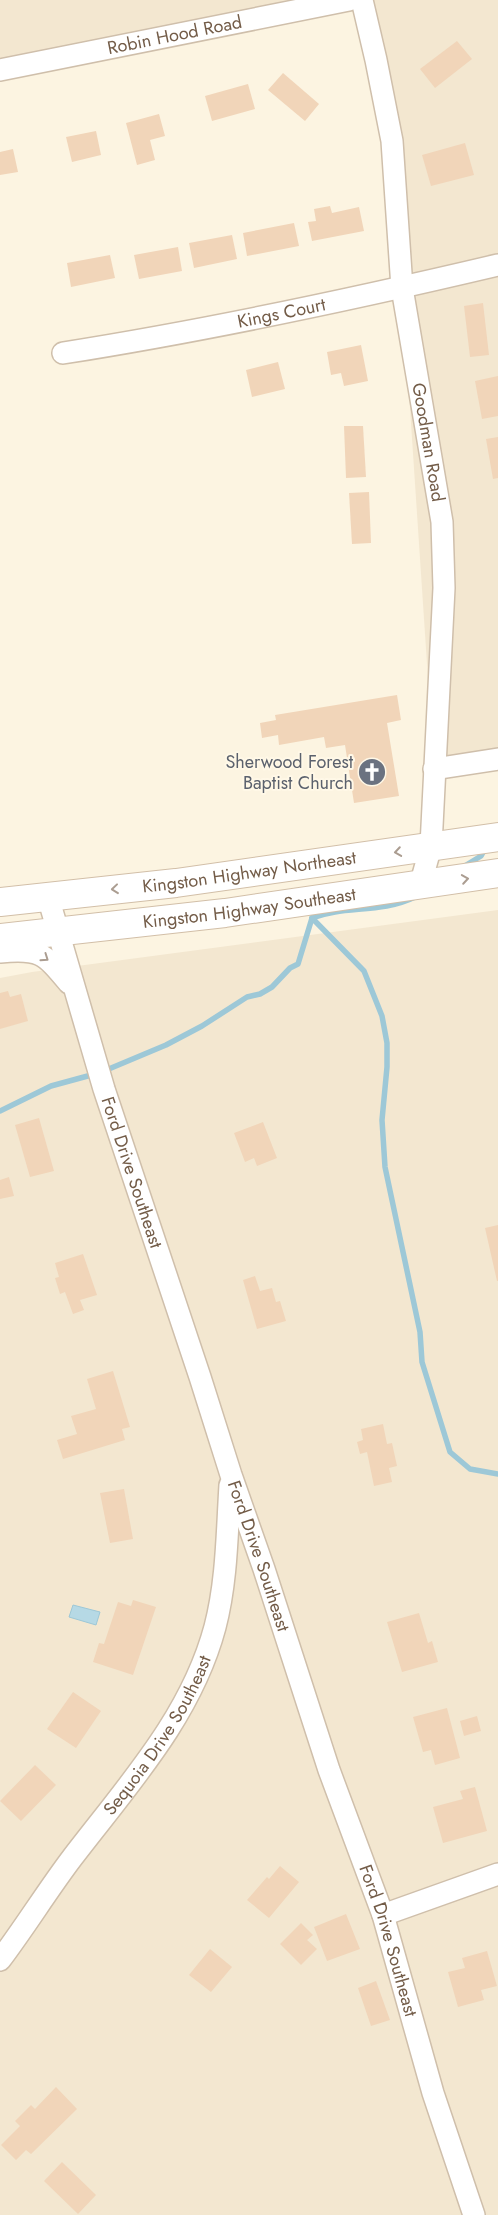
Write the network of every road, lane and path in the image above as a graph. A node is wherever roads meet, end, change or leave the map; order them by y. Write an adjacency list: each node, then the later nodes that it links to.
1 (349, 0): 3 (street, Robin Hood Road)
2 (362, 0): 5 (street, Goodman Road)
3 (0, 70)
4 (498, 266): 5 (street, Kings Court)
5 (402, 288): 6 (street, Kings Court); 8 (street, Goodman Road)
6 (63, 353)
7 (498, 759): 8 (street)
8 (434, 769): 10 (street, Goodman Road)
9 (498, 837): 10 (main road, Kingston Highway Northeast)
10 (431, 846): 12 (street, Goodman Road); 13 (main road, Kingston Highway Northeast, one-way to 13)
11 (498, 873): 12 (main road, Kingston Highway Southeast, one-way to 11)
12 (420, 886): 15 (main road, Kingston Highway Southeast)
13 (48, 897): 14 (main road, Kingston Highway Northeast); 15 (street, Ford Drive Southeast)
14 (0, 902)
15 (58, 933): 16 (main road, Kingston Highway Southeast); 18 (street, Ford Drive Southeast)
16 (0, 938)
17 (0, 952): 18 (street, one-way to 18)
18 (76, 992): 19 (street, Ford Drive Southeast)
19 (230, 1475): 21 (street, Ford Drive Southeast); 22 (street, Sequoia Drive Southeast)
20 (498, 1874): 21 (street)
21 (383, 1915): 23 (street, Ford Drive Southeast)
22 (0, 1960)
23 (474, 2215)

